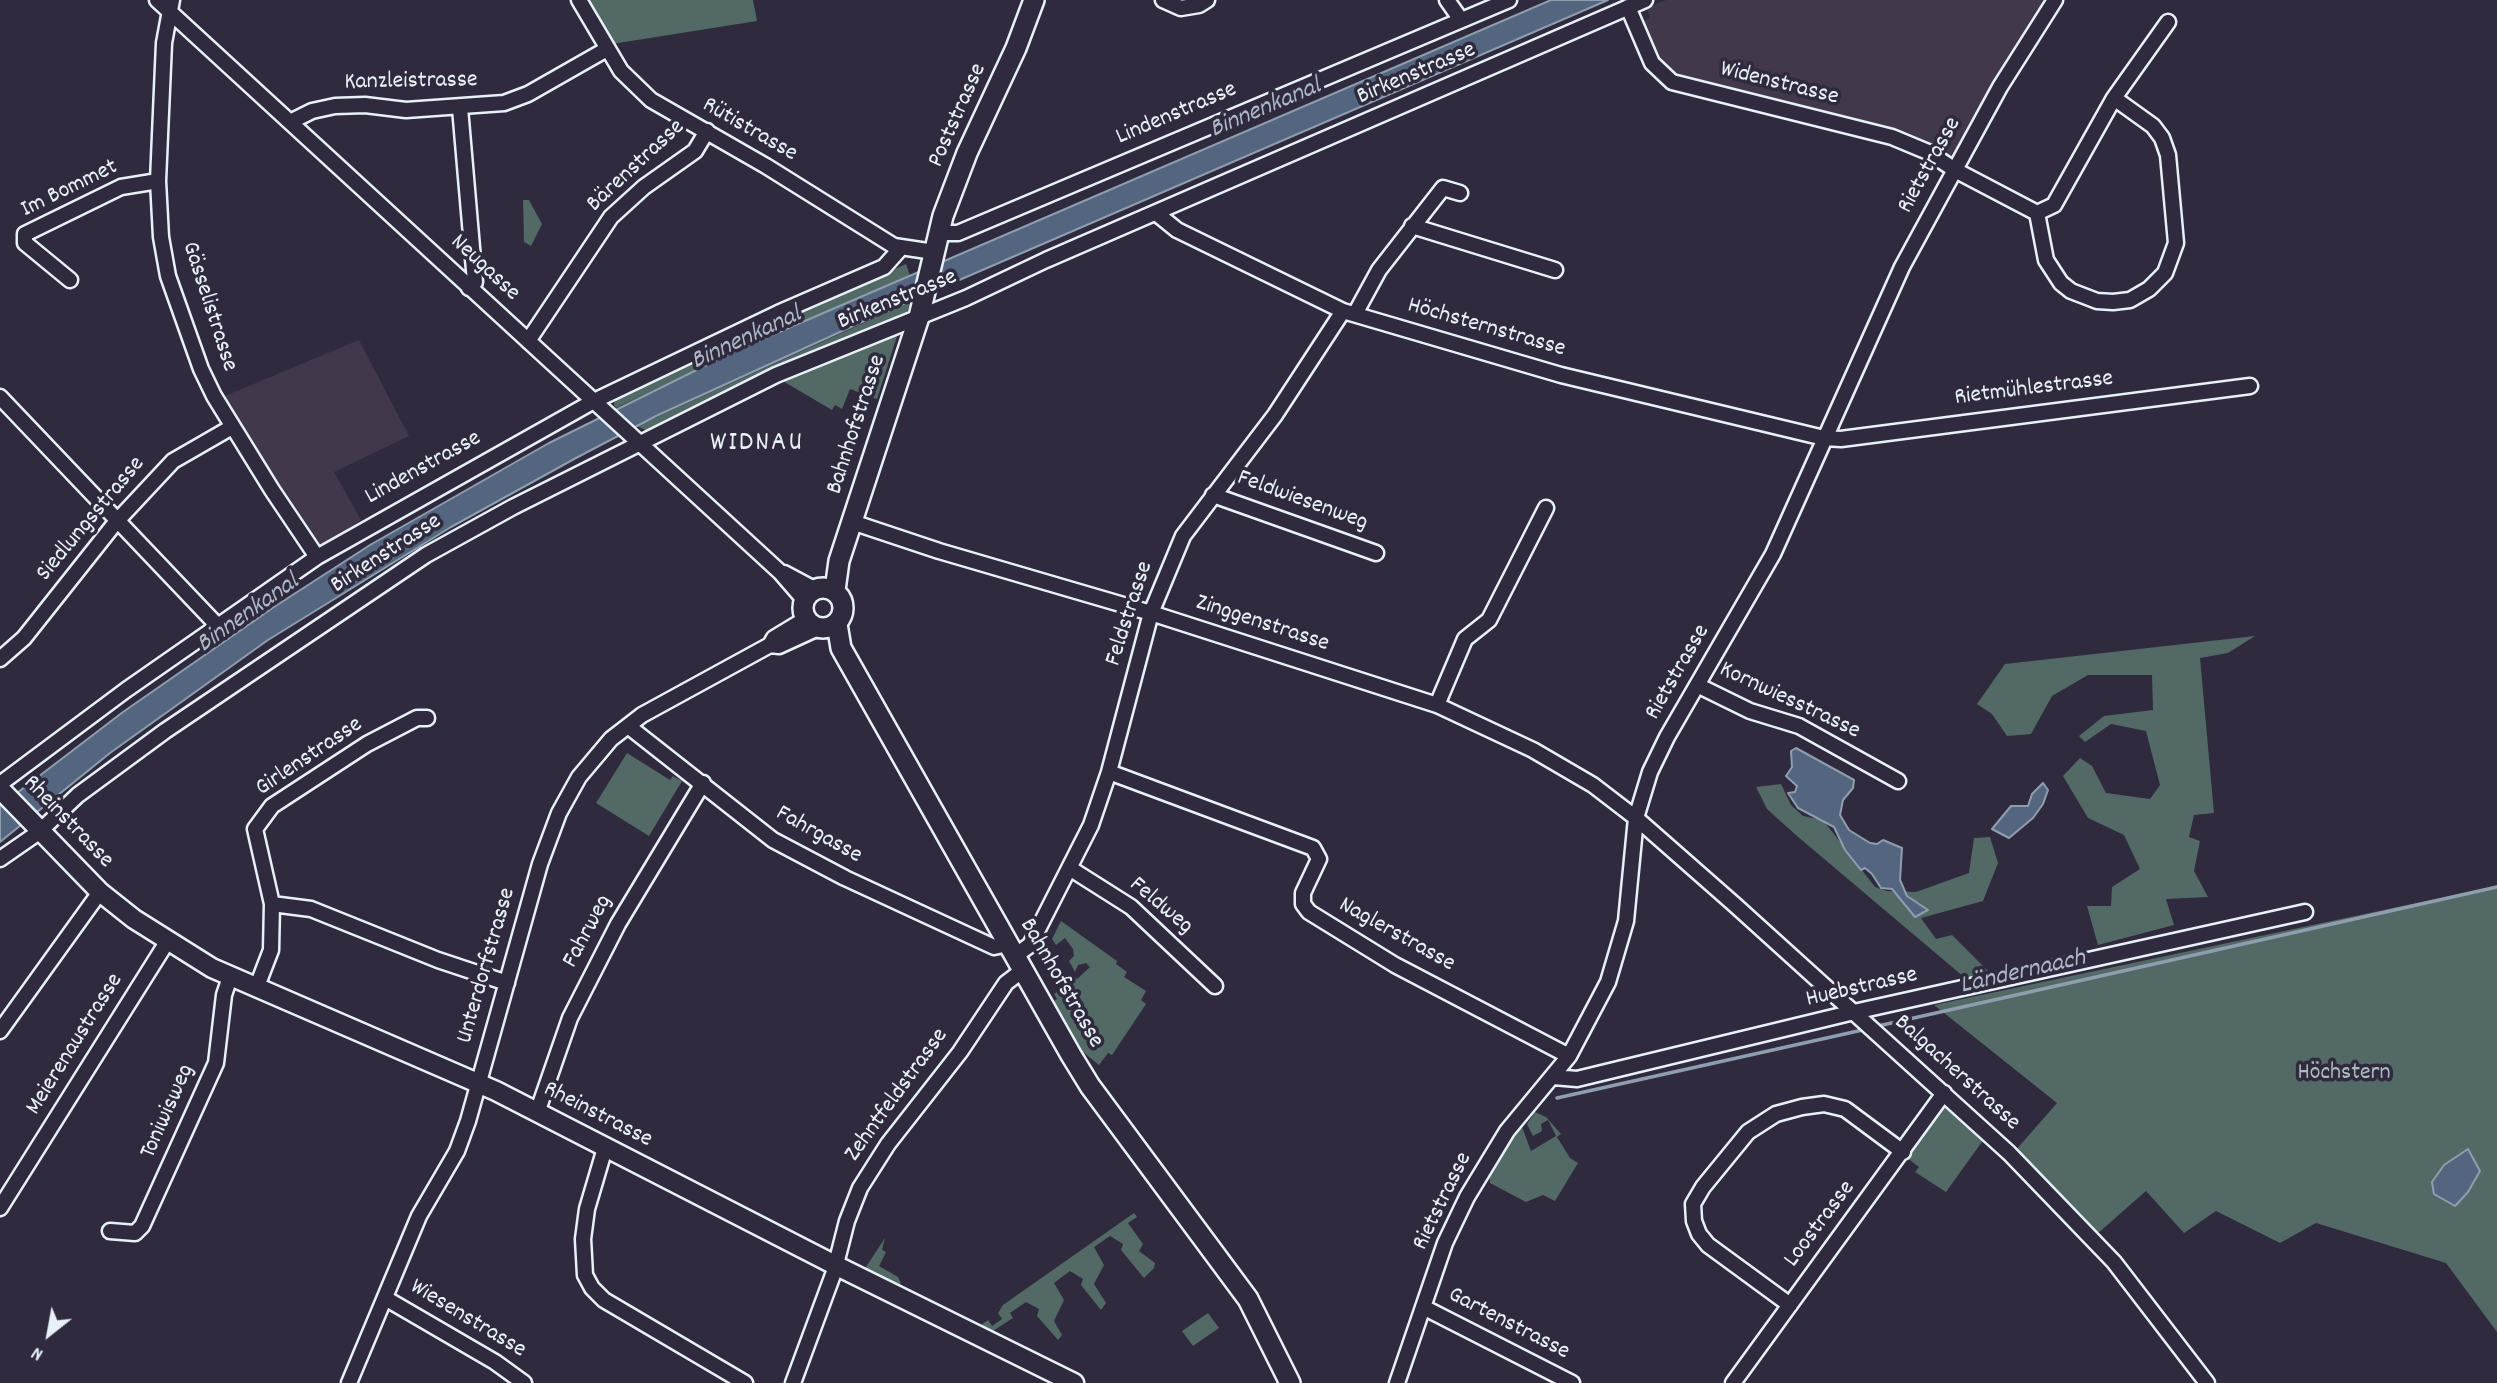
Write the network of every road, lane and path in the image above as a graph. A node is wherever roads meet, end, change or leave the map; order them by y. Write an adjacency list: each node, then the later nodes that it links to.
1 (158, 0): 10 (street, Neugasse)
2 (579, 0): 14 (street, Rütistrasse)
3 (1034, 0): 25 (main road, Poststrasse)
4 (1163, 0): 5 (street)
5 (1207, 0)
6 (1447, 0): 12 (street)
7 (1509, 0): 12 (street, Lindenstrasse)
8 (1645, 0): 11 (street, Birkenstrasse)
9 (2055, 0): 19 (street, Rietstrasse)
10 (170, 5): 17 (street, Neugasse); 20 (street, Gässelistrasse)
11 (1628, 7): 19 (street, Widenstrasse); 22 (street, Birkenstrasse)
12 (1461, 20): 25 (street, Lindenstrasse)
13 (2168, 22): 15 (street)
14 (607, 50): 16 (street, Kanzleistrasse); 18 (street, Rütistrasse)
15 (2114, 98): 23 (street); 23 (street)
16 (460, 107): 17 (street, Kanzleistrasse); 29 (street)
17 (290, 122): 29 (street, Neugasse)
18 (707, 131): 26 (street, Rütistrasse); 32 (street, Bärenstrasse)
19 (1955, 170): 23 (street, Widenstrasse); 37 (street, Rietstrasse)
20 (158, 181): 28 (street, Im Bommet); 36 (street, Gässelistrasse)
21 (1460, 193): 24 (street, Feldstrasse)
22 (1156, 213): 30 (street, Birkenstrasse); 31 (street, Höchsternstrasse)
23 (2037, 213)
24 (1412, 226): 27 (street); 31 (street, Feldstrasse)
25 (935, 246): 26 (street, Rütistrasse); 30 (main road, Poststrasse)
26 (900, 248): 35 (street, Lindenstrasse)
27 (1555, 270)
28 (70, 280)
29 (470, 288): 32 (street, Neugasse)
30 (920, 310): 38 (street, Birkenstrasse); 42 (main road, Bahnhofstrasse)
31 (1349, 313): 37 (street, Höchsternstrasse); 39 (street, Feldstrasse)
32 (528, 341): 35 (street, Neugasse)
33 (2250, 386): 37 (street, Rietmühlestrasse)
34 (0, 397): 41 (street)
35 (596, 404): 38 (street, Neugasse); 44 (street, Lindenstrasse)
36 (232, 427): 41 (street, Siedlungsstrasse); 44 (street, Gässelistrasse)
37 (1824, 438): 49 (street, Rietstrasse)
38 (635, 440): 45 (street, Neugasse); 58 (street, Birkenstrasse)
39 (1213, 495): 43 (street, Feldwiesenweg); 46 (street, Feldstrasse)
40 (1546, 508): 50 (street)
41 (116, 522): 47 (street); 48 (street, Siedlungsstrasse)
42 (852, 522): 45 (main road, Bahnhofstrasse); 46 (street, Zinggenstrasse)
43 (1376, 553)
44 (317, 557): 47 (street, Lindenstrasse)
45 (820, 609): 52 (street, Unterdorfstrasse); 65 (main road, Bahnhofstrasse)
46 (1151, 612): 50 (street, Zinggenstrasse); 53 (street, Feldstrasse)
47 (217, 625): 56 (street, Lindenstrasse)
48 (0, 659)
49 (1697, 685): 54 (street, Kornwiesstrasse); 57 (street, Rietstrasse)
50 (1437, 705): 57 (street, Zinggenstrasse)
51 (428, 718): 62 (street, Girlenstrasse)
52 (628, 726): 55 (street, Fahrgasse); 67 (street, Unterdorfstrasse)
53 (1109, 772): 60 (street, Feldstrasse); 72 (street, Naglerstrasse)
54 (1898, 780)
55 (702, 783): 65 (street, Fahrgasse); 76 (street, Fahrweg)
56 (1, 788): 58 (street, Rheinstrasse)
57 (1636, 818): 70 (street, Balgacherstrasse); 72 (street, Rietstrasse)
58 (36, 829): 59 (street, Birkenstrasse); 61 (street, Rheinstrasse)
59 (0, 859)
60 (1071, 869): 65 (street, Feldstrasse); 68 (street, Feldweg)
61 (100, 892): 64 (street, Rheinstrasse); 71 (street, Rheinstrasse)
62 (272, 904): 67 (street); 69 (street, Girlenstrasse)
63 (2305, 912): 70 (street, Huebstrasse)
64 (167, 942): 66 (street, Rheinstrasse); 79 (street, Meierenaustrasse)
65 (1015, 956): 81 (street, Zehntfeldstrasse); 91 (main road, Bahnhofstrasse)
66 (230, 977): 69 (street, Rheinstrasse); 80 (street, Toniwisweg)
67 (507, 983): 74 (street, Unterdorfstrasse)
68 (1215, 986)
69 (256, 989): 74 (street, Rheinstrasse)
70 (1858, 1015): 73 (street, Huebstrasse); 75 (street, Balgacherstrasse)
71 (0, 1031)
72 (1569, 1056): 73 (street, Rietstrasse)
73 (1553, 1077): 84 (street, Rietstrasse)
74 (479, 1083): 76 (street, Rheinstrasse); 82 (street, Unterdorfstrasse)
75 (1944, 1093): 78 (street, Loostrasse); 95 (street, Balgacherstrasse)
76 (537, 1113): 77 (street, Rheinstrasse)
77 (605, 1148): 81 (street, Rheinstrasse); 88 (street)
78 (1903, 1152): 83 (street, Loostrasse); 83 (street)
79 (0, 1208)
80 (110, 1231)
81 (835, 1265): 85 (street, Rheinstrasse); 89 (street, Zehntfeldstrasse)
82 (385, 1298): 86 (street, Unterdorfstrasse); 87 (street, Wiesenstrasse)
83 (1790, 1304): 94 (street, Loostrasse)
84 (1423, 1307): 92 (street, Rietstrasse); 93 (street, Gartenstrasse)
85 (1048, 1378): 90 (street, Rheinstrasse)
86 (349, 1383)
87 (524, 1383)
88 (746, 1383)
89 (793, 1383)
90 (1074, 1383)
91 (1290, 1383)
92 (1397, 1383)
93 (1572, 1383)
94 (1733, 1383)
95 (2207, 1383)

